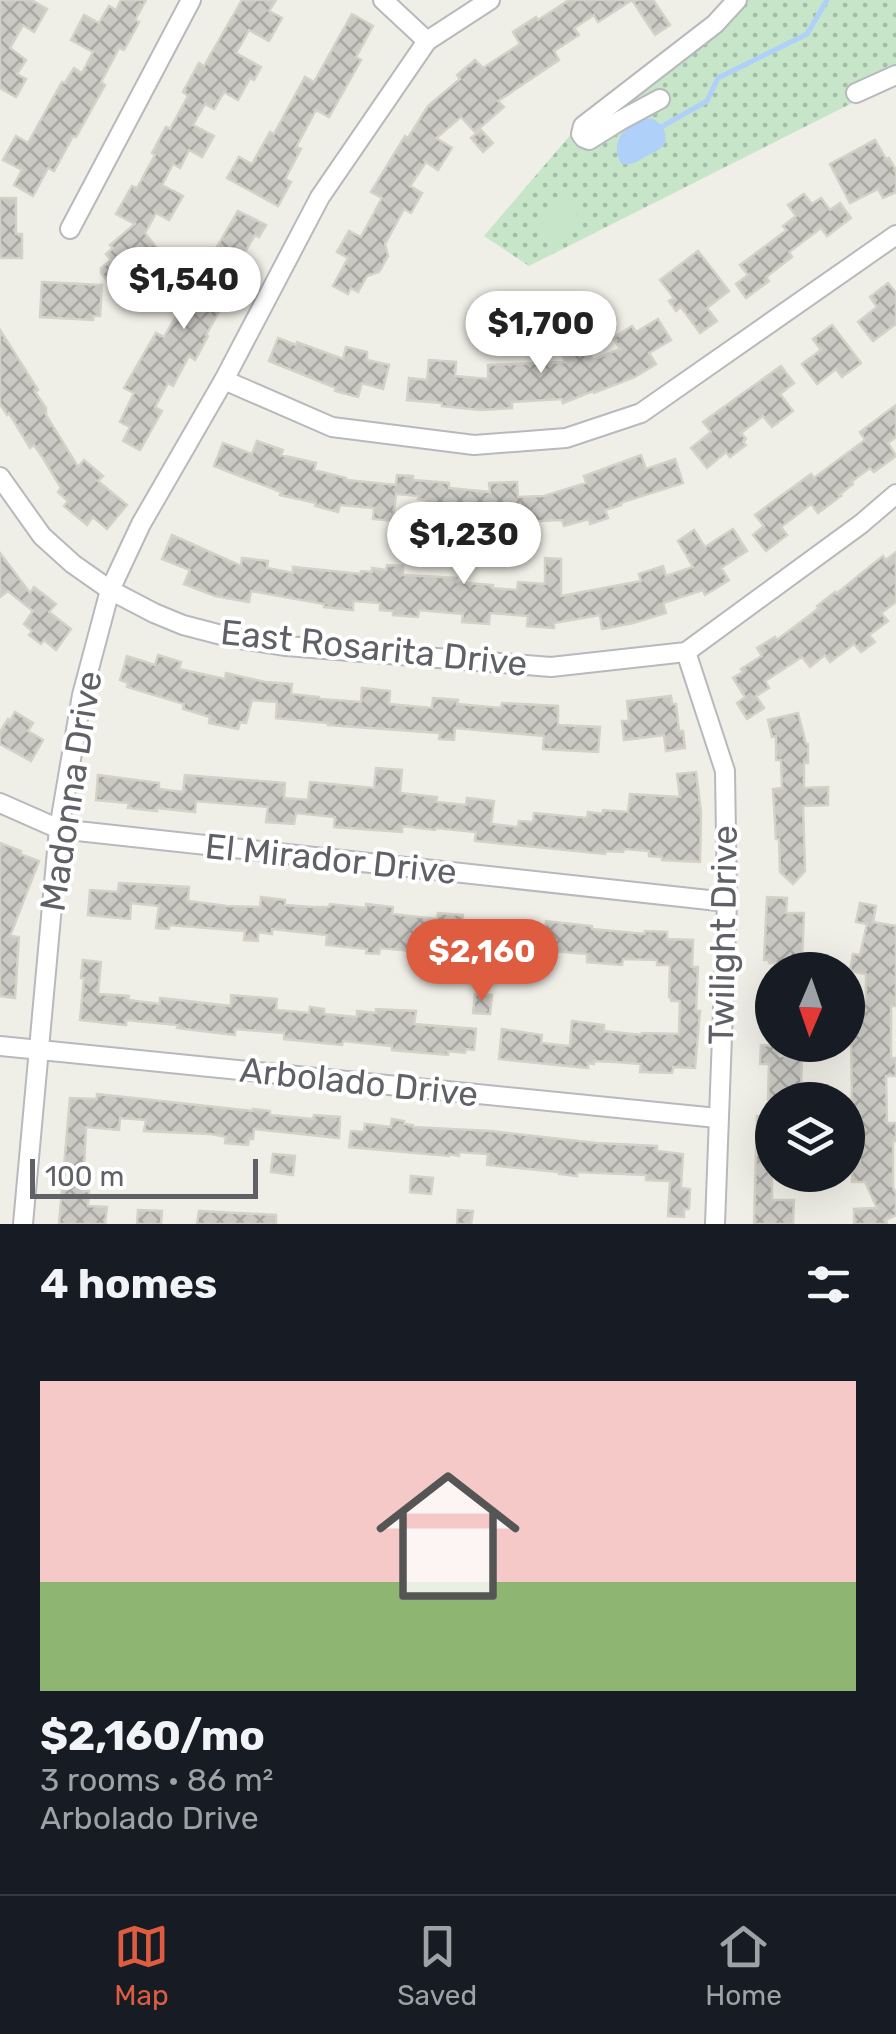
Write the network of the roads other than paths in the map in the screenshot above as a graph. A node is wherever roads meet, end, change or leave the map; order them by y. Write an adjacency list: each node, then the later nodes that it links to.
1 (192, 0): 9 (street)
2 (384, 0): 5 (street)
3 (490, 0): 5 (street, Madonna Drive)
4 (736, 0): 8 (street)
5 (428, 41): 11 (street, Madonna Drive)
6 (896, 76): 7 (street)
7 (856, 94)
8 (660, 99)
9 (70, 229)
10 (896, 235): 11 (street)
11 (224, 380): 14 (street, Madonna Drive)
12 (0, 477): 14 (street, East Rosarita Drive)
13 (896, 494): 15 (street)
14 (110, 590): 15 (street, East Rosarita Drive); 17 (street, Madonna Drive)
15 (686, 652): 18 (street, Twilight Drive)
16 (0, 803): 17 (street, El Mirador Drive)
17 (59, 829): 18 (street, El Mirador Drive); 20 (street, Madonna Drive)
18 (727, 902): 21 (street, Twilight Drive)
19 (0, 1046): 20 (street, Arbolado Drive)
20 (39, 1050): 21 (street, Arbolado Drive); 22 (street, Madonna Drive)
21 (717, 1118): 23 (street, Twilight Drive)
22 (22, 1224)
23 (715, 1224)

